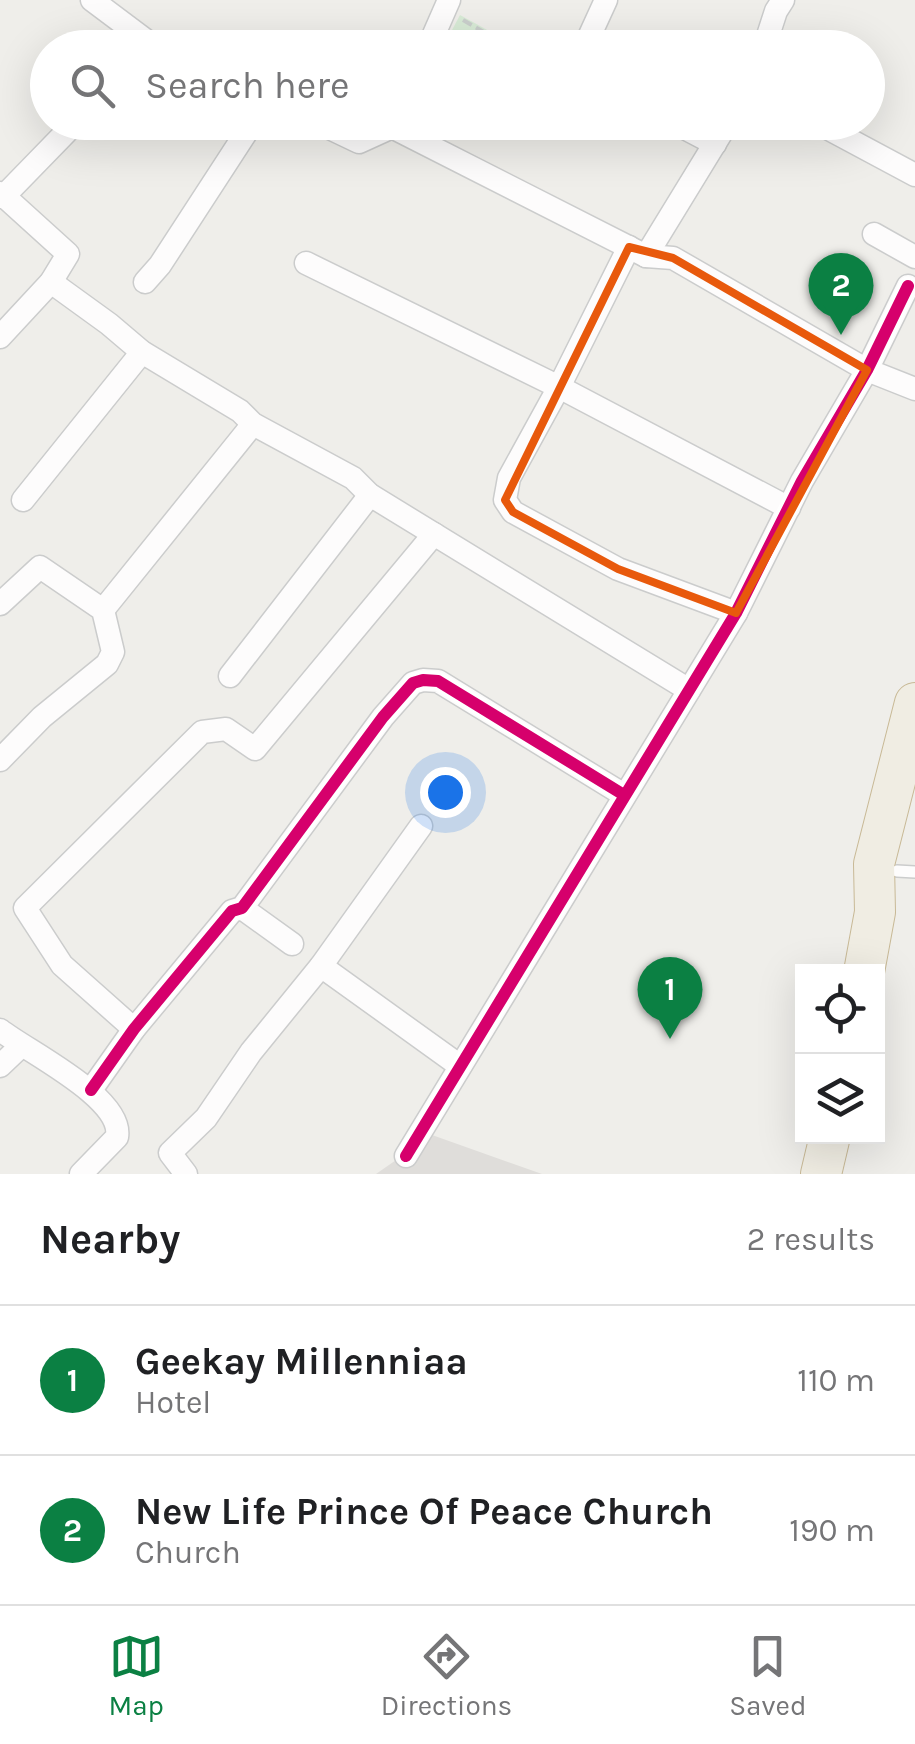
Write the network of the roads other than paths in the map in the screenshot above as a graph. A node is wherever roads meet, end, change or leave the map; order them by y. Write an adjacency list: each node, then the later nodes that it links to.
1 (93, 0): 4 (street)
2 (606, 0): 5 (street)
3 (772, 4): 6 (street)
4 (131, 30)
5 (592, 30)
6 (767, 30)
7 (58, 140): 15 (street)
8 (241, 140): 21 (street)
9 (422, 140): 17 (street)
10 (707, 140): 13 (street)
11 (717, 140): 13 (street)
12 (850, 140): 14 (street)
13 (715, 144): 17 (street)
14 (915, 175)
15 (1, 195): 20 (street)
16 (874, 234): 18 (street)
17 (637, 251): 25 (street); 26 (street)
18 (915, 257)
19 (306, 263): 26 (street)
20 (51, 282): 23 (street); 24 (street)
21 (144, 282)
22 (908, 286): 25 (street)
23 (0, 336)
24 (142, 352): 28 (street); 30 (street)
25 (867, 370): 27 (street); 31 (street)
26 (559, 387): 31 (street); 35 (street)
27 (915, 389)
28 (253, 424): 29 (street); 34 (street)
29 (370, 495): 32 (street); 36 (street)
30 (23, 500)
31 (789, 508): 35 (street)
32 (434, 534): 37 (street); 49 (street)
33 (0, 604): 34 (street)
34 (103, 610): 39 (street)
35 (736, 613): 37 (street)
36 (230, 676)
37 (688, 690): 40 (street)
38 (915, 703): 45 (highway)
39 (0, 760)
40 (624, 795): 44 (street); 53 (street)
41 (915, 803): 43 (highway)
42 (421, 826): 48 (street)
43 (906, 872): 45 (highway)
44 (242, 908): 46 (street); 49 (street)
45 (874, 912): 47 (highway)
46 (292, 944)
47 (865, 964)
48 (321, 966): 53 (street); 58 (street)
49 (134, 1029): 54 (street)
50 (0, 1030): 51 (street)
51 (20, 1046): 52 (street); 54 (street)
52 (0, 1066)
53 (460, 1066): 56 (street)
54 (91, 1090): 57 (street)
55 (828, 1144): 59 (highway)
56 (406, 1156)
57 (81, 1174)
58 (186, 1174)
59 (821, 1174)

